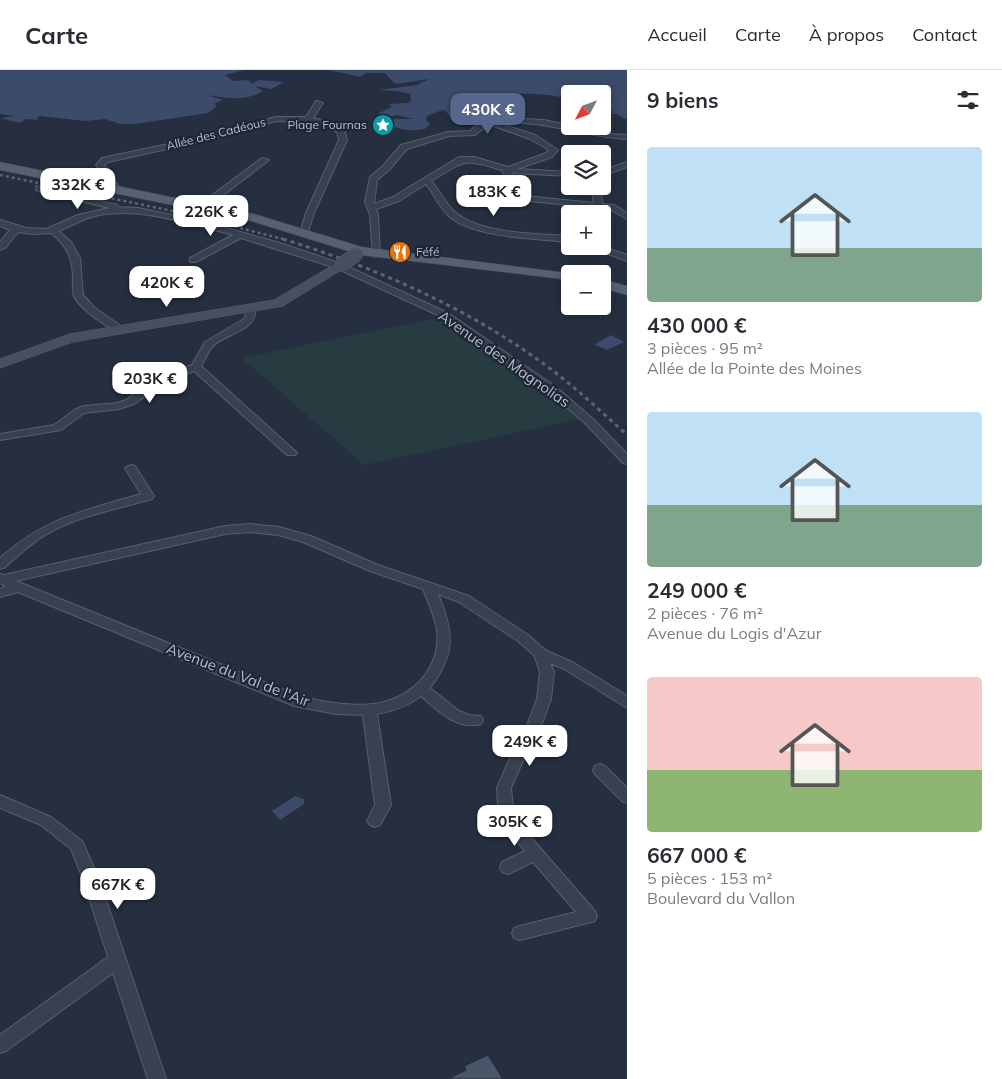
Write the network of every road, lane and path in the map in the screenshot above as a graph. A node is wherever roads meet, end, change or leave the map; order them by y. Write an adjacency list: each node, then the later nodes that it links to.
1 (319, 102): 2 (street)
2 (307, 121): 13 (street, Allée des Cadéous); 23 (street, Allée des Cadéous)
3 (491, 122): 4 (street); 8 (street); 16 (street)
4 (627, 137)
5 (265, 160): 15 (street)
6 (627, 164): 9 (street)
7 (0, 166): 13 (main road)
8 (506, 170): 10 (street); 11 (street); 14 (street)
9 (611, 170)
10 (561, 173)
11 (427, 181): 16 (street); 25 (street)
12 (39, 188): 18 (street)
13 (112, 190): 15 (main road)
14 (585, 205)
15 (202, 207): 23 (main road)
16 (371, 208): 29 (street)
17 (611, 208): 19 (street)
18 (122, 209): 22 (street); 24 (street, Avenue des Magnolias)
19 (627, 216)
20 (0, 223): 21 (street)
21 (16, 229): 22 (street); 26 (street)
22 (52, 230): 37 (street)
23 (304, 233): 27 (main road)
24 (240, 234): 31 (street); 32 (street, Avenue des Magnolias)
25 (561, 238)
26 (0, 247)
27 (359, 253): 29 (main road); 32 (street, bridge)
28 (611, 253): 30 (street)
29 (376, 254): 33 (main road)
30 (627, 258)
31 (193, 260)
32 (340, 265): 36 (street); 42 (street, Avenue des Magnolias)
33 (561, 275)
34 (611, 286): 35 (main road)
35 (627, 291)
36 (250, 309): 37 (street); 39 (street)
37 (120, 329): 38 (street)
38 (0, 364)
39 (196, 367): 40 (street); 41 (street)
40 (0, 437)
41 (291, 453)
42 (627, 461)
43 (130, 468): 44 (street)
44 (0, 565)
45 (2, 578): 46 (street); 47 (street, Avenue du Val de l'Air)
46 (428, 586): 49 (street); 50 (street, Avenue du Val de l'Air)
47 (18, 588): 48 (street); 52 (street, Avenue du Val de l'Air)
48 (0, 593)
49 (540, 653): 51 (street); 58 (street)
50 (422, 688): 52 (street, Avenue du Val de l'Air); 53 (street)
51 (627, 703)
52 (370, 711): 57 (street)
53 (476, 720)
54 (600, 770): 55 (street)
55 (627, 797)
56 (1, 803): 61 (street)
57 (375, 821)
58 (534, 854): 59 (street); 60 (street)
59 (508, 867)
60 (520, 933)
61 (118, 960): 62 (street); 63 (street)
62 (0, 1045)
63 (157, 1079)

